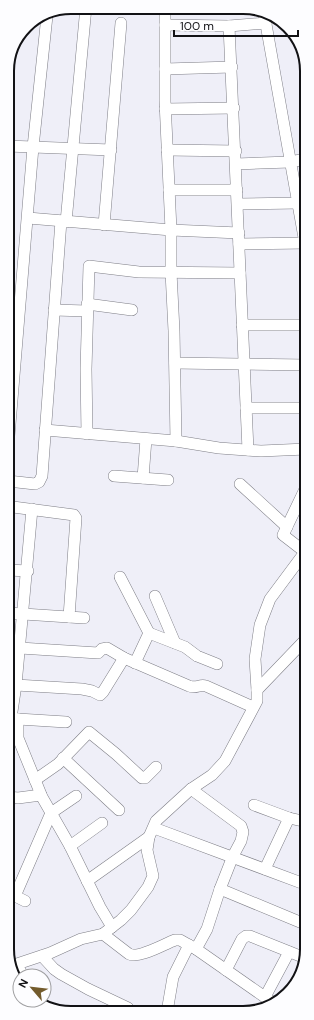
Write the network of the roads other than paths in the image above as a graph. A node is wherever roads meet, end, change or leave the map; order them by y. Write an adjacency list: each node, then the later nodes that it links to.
1 (85, 14): 15 (street)
2 (165, 14): 7 (street)
3 (264, 18): 8 (street)
4 (265, 19): 20 (street)
5 (46, 21): 14 (street)
6 (121, 23): 16 (street)
7 (165, 25): 8 (street); 10 (street)
8 (230, 26): 9 (street)
9 (232, 67): 10 (street); 11 (street)
10 (165, 69): 12 (street)
11 (234, 108): 12 (street); 18 (street)
12 (165, 109): 17 (street)
13 (14, 146): 14 (street)
14 (33, 147): 15 (street); 27 (street)
15 (72, 148): 16 (street); 28 (street)
16 (111, 150): 29 (street)
17 (167, 150): 18 (street); 22 (street)
18 (236, 151): 21 (street)
19 (300, 160): 20 (street)
20 (290, 162): 21 (street); 24 (street)
21 (236, 164): 23 (street)
22 (169, 190): 23 (street); 30 (street)
23 (237, 190): 26 (street)
24 (300, 195)
25 (300, 202): 26 (street)
26 (238, 204): 31 (street)
27 (28, 218): 28 (street); 44 (street)
28 (64, 221): 29 (street); 37 (street)
29 (104, 225): 30 (street)
30 (171, 230): 31 (street); 34 (street)
31 (239, 233): 32 (street)
32 (239, 244): 33 (street); 35 (street)
33 (300, 245)
34 (171, 272): 35 (street); 36 (street); 41 (street)
35 (240, 273): 39 (street)
36 (87, 308): 37 (street); 38 (street); 48 (street)
37 (54, 310): 47 (street)
38 (132, 310)
39 (242, 325): 40 (street); 42 (street)
40 (300, 325)
41 (174, 363): 42 (street); 50 (street)
42 (244, 364): 43 (street); 45 (street)
43 (300, 364)
44 (14, 379)
45 (246, 408): 46 (street); 52 (street)
46 (300, 408)
47 (45, 430): 48 (street); 56 (street)
48 (87, 434): 49 (street)
49 (146, 439): 50 (street); 54 (street)
50 (176, 441): 52 (street)
51 (300, 449): 52 (street)
52 (248, 450)
53 (114, 476): 54 (street)
54 (143, 478): 55 (street)
55 (168, 480)
56 (14, 482)
57 (240, 484): 61 (street)
58 (300, 500): 61 (street)
59 (14, 507): 60 (street)
60 (32, 509): 65 (street); 70 (street)
61 (287, 527): 62 (street)
62 (300, 548)
63 (300, 559): 80 (street)
64 (14, 570): 65 (street)
65 (28, 571): 69 (street)
66 (120, 577): 72 (street)
67 (155, 596): 73 (street)
68 (14, 613): 69 (street)
69 (23, 614): 70 (street); 75 (street)
70 (69, 617): 71 (street)
71 (84, 618)
72 (149, 633): 73 (street); 77 (street)
73 (175, 643): 78 (street)
74 (300, 645): 80 (street)
75 (20, 648): 76 (street); 79 (street)
76 (124, 658): 77 (street); 79 (street)
77 (136, 663): 82 (street)
78 (217, 664)
79 (16, 685): 81 (street)
80 (257, 690): 82 (street)
81 (14, 698)
82 (253, 707): 89 (street)
83 (14, 718): 84 (street)
84 (18, 719): 85 (street); 88 (street)
85 (66, 722)
86 (63, 758): 87 (street); 88 (street); 94 (street)
87 (156, 767)
88 (35, 780): 90 (street)
89 (191, 789): 99 (street); 101 (street)
90 (42, 795): 92 (street); 95 (street)
91 (76, 796): 95 (street)
92 (14, 799)
93 (254, 805): 96 (street)
94 (119, 810)
95 (51, 813): 100 (street); 106 (street)
96 (289, 818): 97 (street); 102 (street)
97 (300, 820)
98 (102, 823): 100 (street)
99 (151, 832): 101 (street); 103 (street); 108 (street)
100 (70, 846): 103 (street)
101 (233, 856): 102 (street); 105 (street)
102 (265, 869): 104 (street)
103 (87, 881): 108 (street)
104 (300, 882)
105 (220, 889): 107 (street); 110 (street)
106 (16, 897)
107 (300, 922)
108 (112, 926): 109 (street)
109 (103, 934): 110 (street); 112 (street)
110 (192, 947): 115 (street); 118 (street)
111 (289, 952): 113 (street); 115 (street); 116 (street)
112 (42, 956): 114 (street); 117 (street)
113 (299, 956)
114 (16, 964)
115 (226, 970): 116 (street)
116 (269, 999)
117 (124, 1006)
118 (168, 1006)

